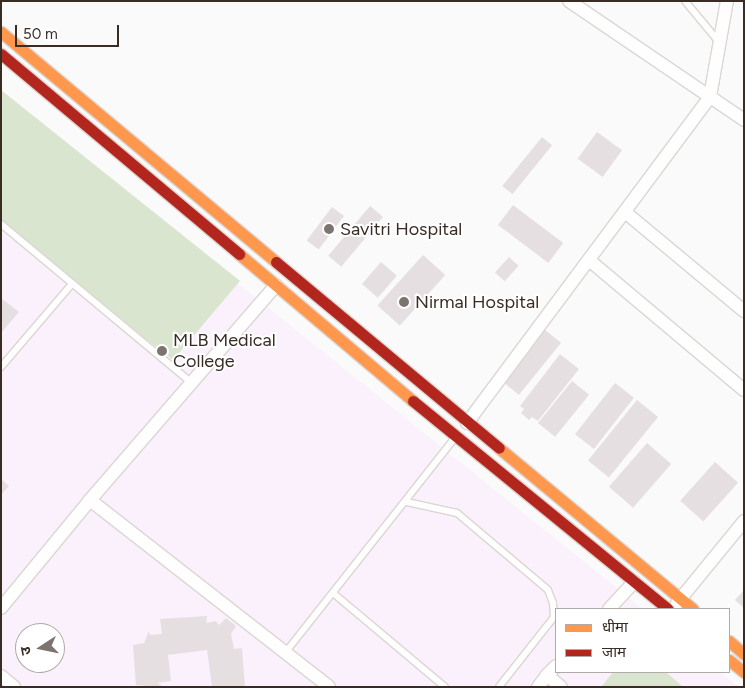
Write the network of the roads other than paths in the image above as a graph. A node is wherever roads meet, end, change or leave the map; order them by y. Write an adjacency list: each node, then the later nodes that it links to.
1 (569, 1): 7 (street)
2 (685, 1): 5 (lane)
3 (727, 1): 5 (street)
4 (1, 32): 18 (main road)
5 (720, 43): 7 (street)
6 (1, 54): 13 (main road)
7 (710, 97): 8 (street); 9 (street)
8 (744, 120)
9 (625, 212): 11 (street); 14 (street)
10 (1, 224): 12 (lane)
11 (589, 260): 17 (street); 18 (street)
12 (72, 284): 15 (lane); 16 (lane)
13 (276, 285): 16 (street); 19 (main road)
14 (744, 311)
15 (1, 367)
16 (192, 383): 20 (street)
17 (744, 390)
18 (467, 423): 25 (main road)
19 (456, 437): 21 (lane); 23 (main road)
20 (90, 500): 26 (street); 32 (street)
21 (407, 502): 24 (lane); 41 (lane)
22 (744, 521): 25 (street)
23 (634, 582): 27 (street); 28 (main road)
24 (333, 593): 32 (lane); 40 (lane)
25 (681, 599): 29 (street); 30 (main road)
26 (1, 608)
27 (610, 608)
28 (667, 608)
29 (673, 608)
30 (692, 608)
31 (730, 642): 33 (main road)
32 (285, 653): 39 (street)
33 (744, 654)
34 (730, 661): 36 (main road)
35 (552, 670): 42 (street); 43 (street)
36 (744, 672)
37 (1, 676): 38 (street)
38 (14, 687)
39 (329, 687)
40 (445, 687)
41 (499, 687)
42 (538, 687)
43 (561, 687)

